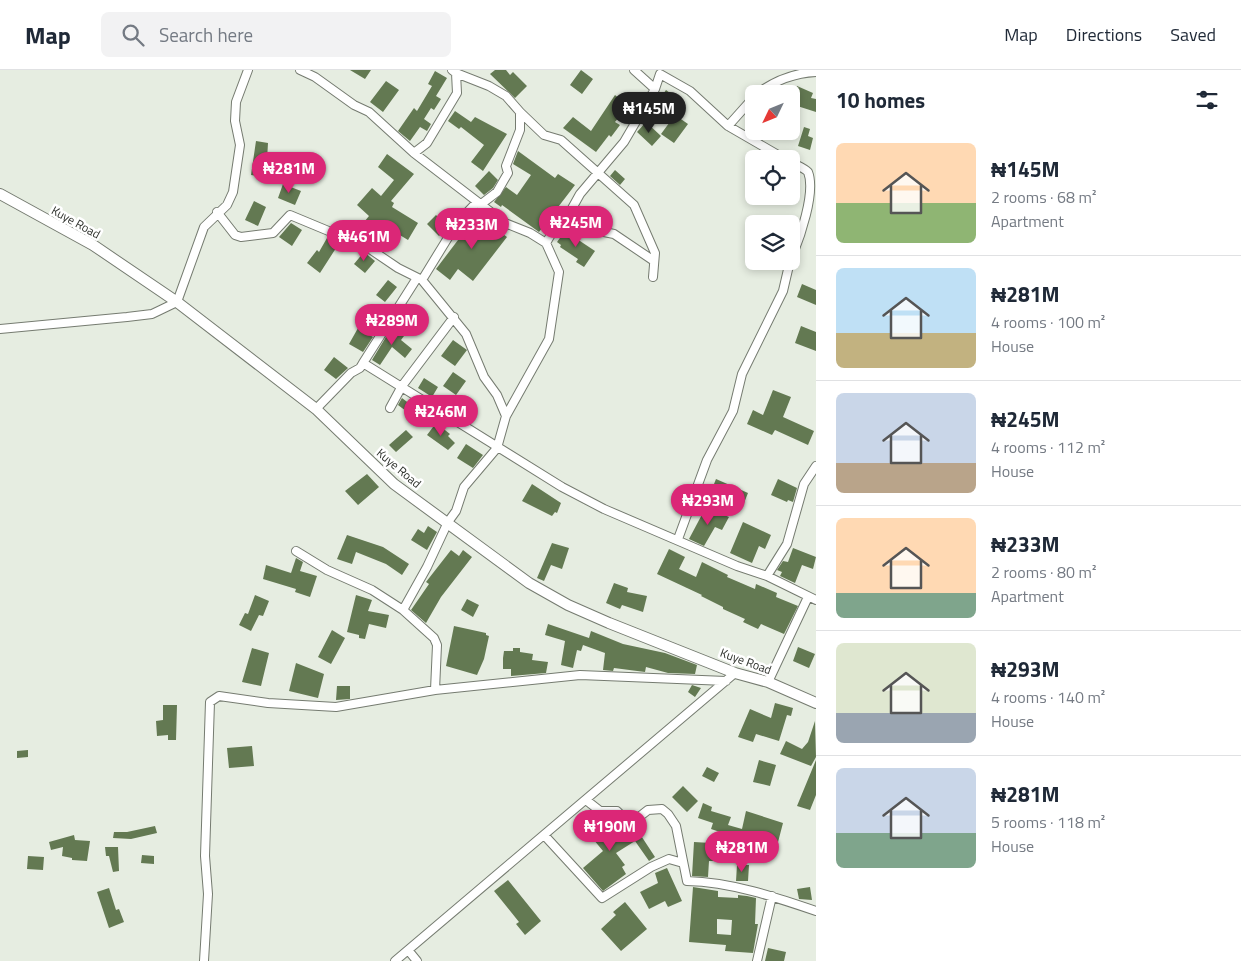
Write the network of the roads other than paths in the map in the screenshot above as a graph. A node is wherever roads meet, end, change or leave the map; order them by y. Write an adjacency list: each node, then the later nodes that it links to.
1 (248, 70): 18 (street)
2 (300, 70): 13 (street)
3 (634, 70): 8 (street)
4 (454, 72): 10 (street); 13 (street)
5 (661, 72): 8 (street); 11 (street)
6 (816, 72): 7 (street)
7 (772, 85)
8 (655, 89): 15 (street)
9 (745, 107): 11 (street)
10 (520, 112): 15 (street); 17 (street)
11 (728, 126): 12 (street)
12 (769, 150)
13 (414, 153): 17 (street)
14 (800, 167): 20 (street)
15 (596, 174): 19 (street); 22 (street)
16 (0, 194): 26 (street, Kuye Road)
17 (479, 204): 21 (street); 25 (street)
18 (217, 212): 25 (street); 26 (street)
19 (570, 212): 21 (street); 22 (street)
20 (800, 238)
21 (546, 243): 33 (street)
22 (654, 260): 24 (street)
23 (788, 270): 37 (street)
24 (653, 277)
25 (420, 279): 27 (street); 29 (street)
26 (177, 302): 28 (street); 32 (street, Kuye Road)
27 (454, 317): 30 (street); 33 (street)
28 (0, 329)
29 (363, 363): 30 (street); 32 (street)
30 (402, 386): 31 (street); 34 (street)
31 (390, 408)
32 (316, 409): 36 (street, Kuye Road)
33 (506, 416): 34 (street)
34 (497, 448): 36 (street); 37 (street)
35 (816, 466): 39 (street)
36 (448, 522): 41 (street); 42 (street, Kuye Road)
37 (678, 540): 39 (street)
38 (296, 551): 41 (street)
39 (767, 576): 40 (street)
40 (812, 599): 44 (street)
41 (403, 610): 45 (street)
42 (735, 673): 43 (street); 44 (street, Kuye Road)
43 (726, 681): 45 (street); 47 (street)
44 (768, 682): 46 (street, Kuye Road)
45 (435, 690): 53 (street)
46 (816, 703)
47 (586, 800): 48 (street); 49 (street)
48 (545, 836): 49 (street); 52 (street)
49 (683, 862): 50 (street)
50 (772, 896): 51 (street); 56 (street)
51 (816, 910)
52 (408, 950): 54 (street); 55 (street)
53 (204, 961)
54 (395, 961)
55 (417, 961)
56 (757, 961)

